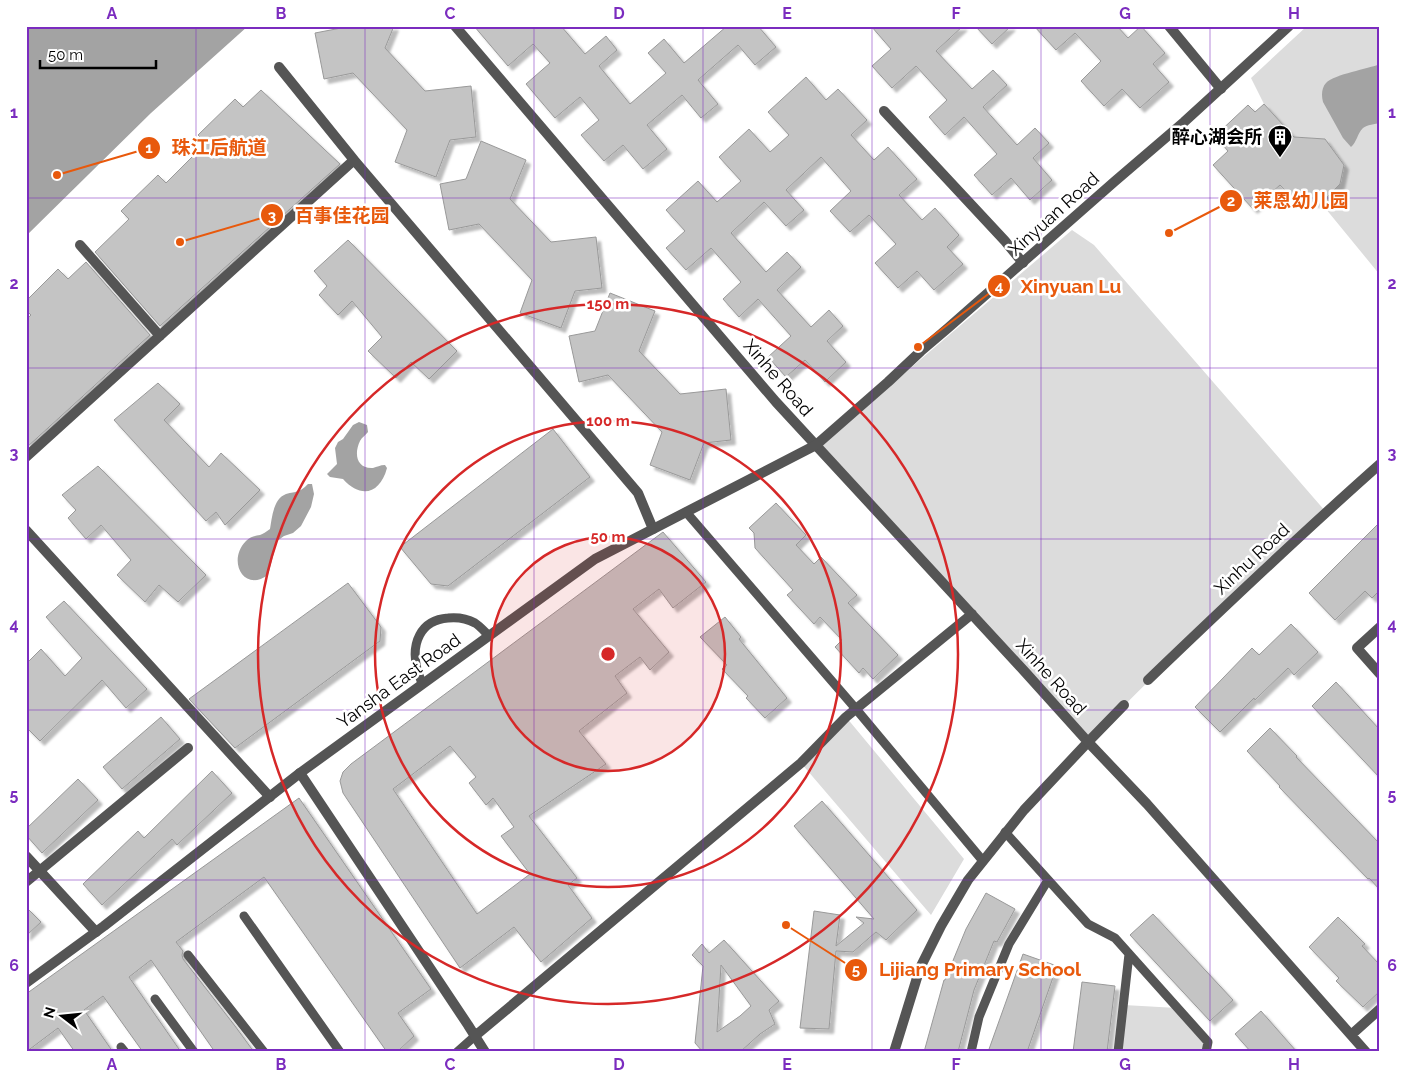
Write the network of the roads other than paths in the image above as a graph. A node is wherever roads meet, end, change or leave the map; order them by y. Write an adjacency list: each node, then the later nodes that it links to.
1 (455, 26): 11 (street, Xinhe Road)
2 (1168, 26): 5 (street)
3 (1290, 26): 5 (street, Xinyuan Road)
4 (279, 67): 7 (street)
5 (1221, 89): 9 (street, Xinyuan Road)
6 (884, 111): 9 (street)
7 (354, 160): 10 (street); 15 (street)
8 (80, 245): 10 (street)
9 (1023, 263): 11 (street, Xinyuan Road)
10 (160, 336): 12 (street)
11 (816, 445): 14 (street, Yansha East Road); 17 (street, Xinhe Road)
12 (26, 457)
13 (1380, 464): 21 (street, Xinhu Road)
14 (686, 512): 15 (street, Yansha East Road); 24 (lane)
15 (653, 529): 19 (street, Yansha East Road)
16 (26, 530): 28 (street)
17 (972, 614): 24 (street); 25 (street, Xinhe Road)
18 (1380, 627): 20 (street)
19 (489, 636): 22 (street, Yansha East Road); 22 (lane)
20 (1380, 674)
21 (1148, 680)
22 (422, 684): 27 (street, Yansha East Road)
23 (1124, 705): 25 (street)
24 (856, 709): 31 (lane); 43 (street)
25 (1088, 742): 29 (street); 42 (street, Xinhe Road)
26 (188, 748): 32 (street)
27 (300, 773): 28 (street, Yansha East Road); 43 (street)
28 (270, 797): 36 (street, Yansha East Road)
29 (1005, 832): 31 (street); 33 (lane)
30 (26, 856): 32 (street)
31 (982, 861): 49 (street)
32 (40, 870): 34 (street); 36 (street)
33 (1048, 880): 37 (lane); 50 (lane)
34 (26, 882)
35 (244, 916): 46 (lane)
36 (96, 932): 39 (street, Yansha East Road)
37 (1130, 954): 51 (lane); 52 (lane)
38 (188, 955): 45 (lane)
39 (26, 983)
40 (155, 999): 44 (lane)
41 (1380, 1009): 42 (street)
42 (1351, 1035): 53 (street, Xinhe Road)
43 (475, 1036): 47 (lane); 48 (street)
44 (194, 1052)
45 (264, 1052)
46 (340, 1052)
47 (457, 1052)
48 (485, 1052)
49 (894, 1052)
50 (971, 1052)
51 (1118, 1052)
52 (1206, 1052)
53 (1366, 1052)

